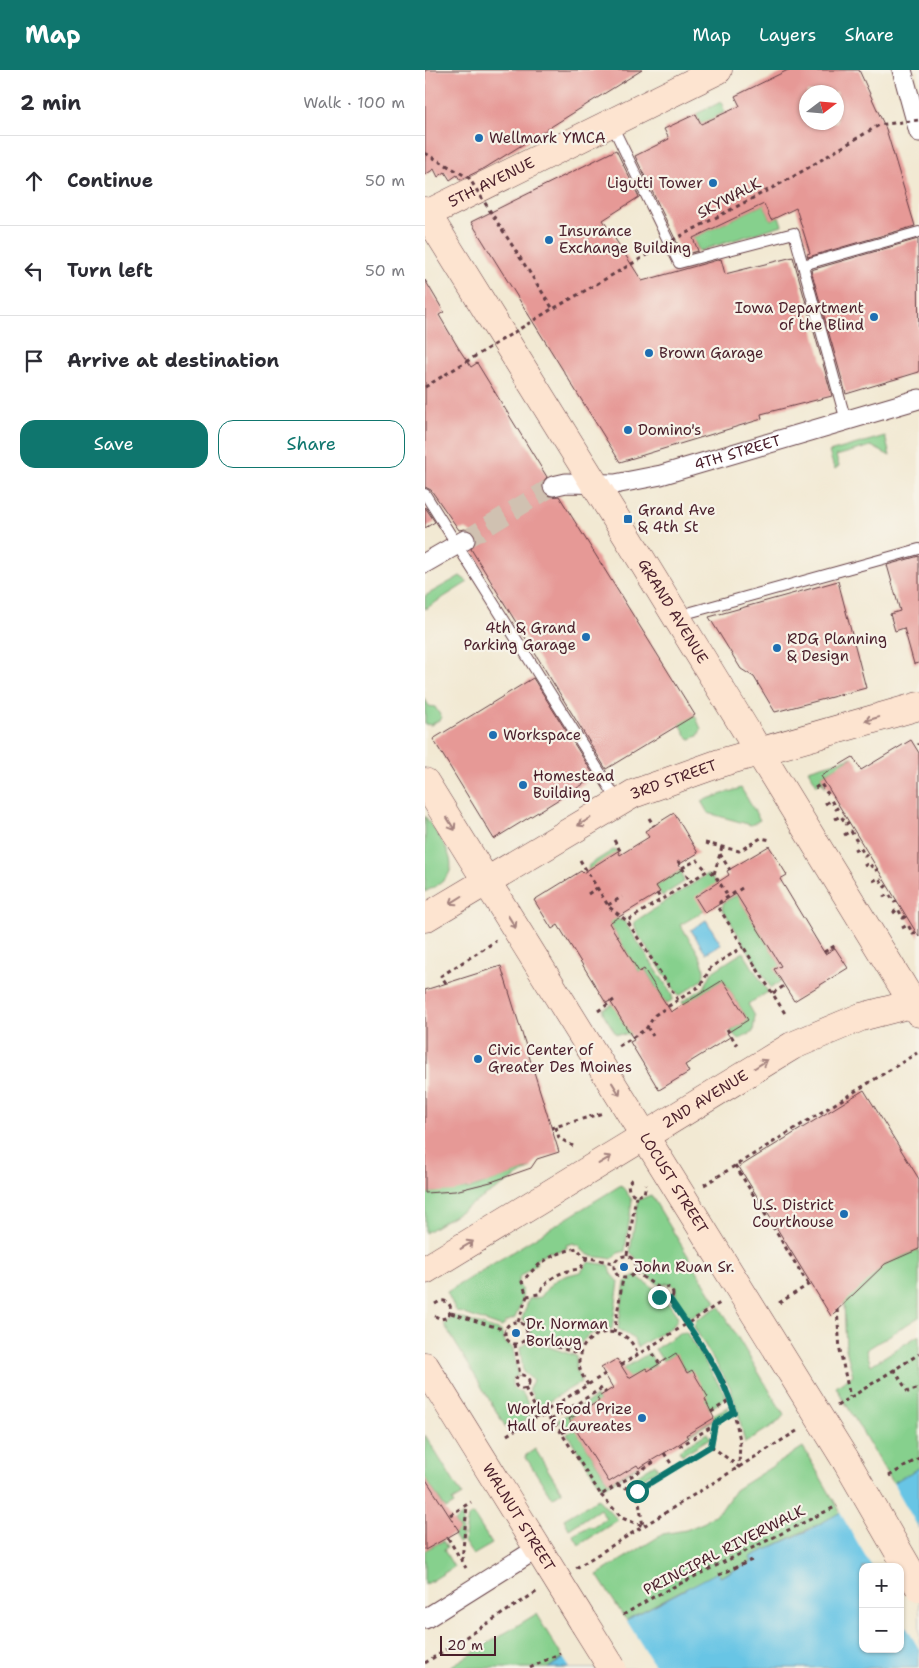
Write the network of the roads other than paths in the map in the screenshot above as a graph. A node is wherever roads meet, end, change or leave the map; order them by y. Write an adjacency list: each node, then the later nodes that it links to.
1 (718, 70): 3 (main road, 5TH AVENUE)
2 (902, 70): 4 (street)
3 (611, 122): 5 (main road, 5TH AVENUE); 7 (lane)
4 (919, 132)
5 (426, 213): 10 (main road, GRAND AVENUE)
6 (919, 232): 7 (lane)
7 (803, 265): 9 (lane)
8 (919, 399): 9 (street, 4TH STREET)
9 (846, 421): 10 (street, 4TH STREET)
10 (595, 484): 11 (street, 4TH STREET); 16 (main road, GRAND AVENUE)
11 (553, 486)
12 (425, 494): 13 (lane)
13 (461, 542): 15 (street); 20 (lane)
14 (919, 549): 16 (lane)
15 (425, 563)
16 (676, 616): 18 (main road, GRAND AVENUE)
17 (919, 706): 18 (main road, 3RD STREET, one-way to 18)
18 (759, 752): 20 (main road, 3RD STREET); 23 (main road, GRAND AVENUE)
19 (425, 782): 21 (main road, LOCUST STREET, one-way to 21)
20 (618, 802): 21 (main road, 3RD STREET, one-way to 21)
21 (486, 880): 22 (main road, 3RD STREET, one-way to 22); 24 (main road, LOCUST STREET, one-way to 24)
22 (425, 918)
23 (917, 1006): 24 (main road, 2ND AVENUE, one-way to 23)
24 (645, 1136): 25 (main road, 2ND AVENUE, one-way to 24); 28 (main road, LOCUST STREET, bridge)
25 (425, 1270)
26 (425, 1366): 27 (main road, WALNUT STREET)
27 (538, 1548): 29 (street); 30 (main road, WALNUT STREET, bridge)
28 (919, 1587)
29 (425, 1619)
30 (612, 1668)

